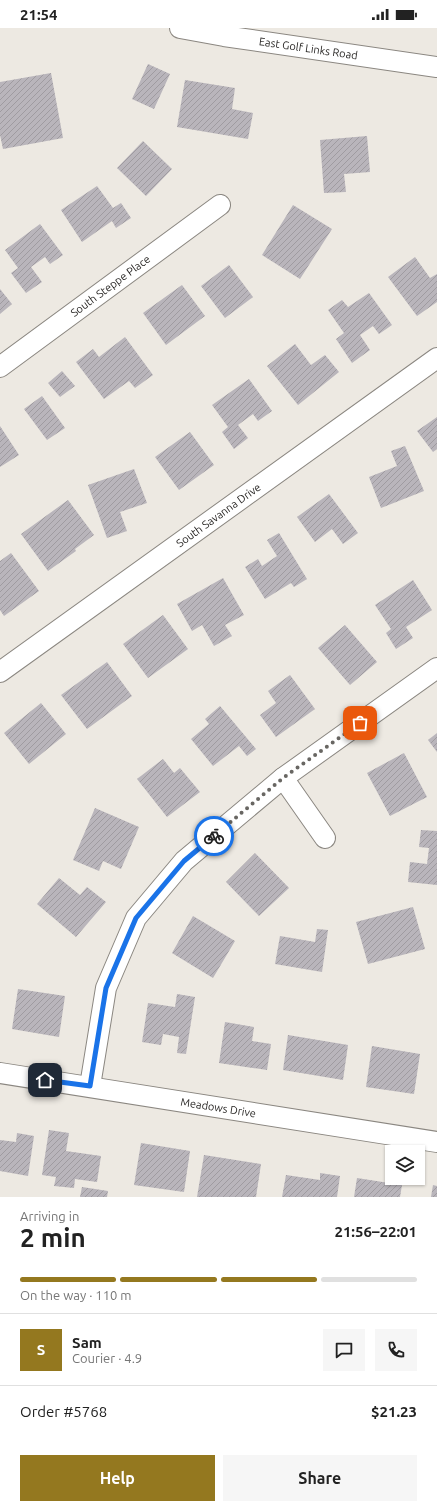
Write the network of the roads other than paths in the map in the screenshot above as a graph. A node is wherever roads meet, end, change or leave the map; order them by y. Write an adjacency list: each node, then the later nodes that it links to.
1 (180, 28): 2 (street, East Golf Links Road)
2 (437, 67)
3 (220, 205): 5 (street, South Steppe Place)
4 (437, 358): 7 (street, South Savanna Drive)
5 (0, 367)
6 (437, 668): 8 (street)
7 (0, 672)
8 (283, 778): 9 (street); 11 (street)
9 (325, 838)
10 (0, 1073): 11 (street, Meadows Drive)
11 (90, 1086): 12 (street, Meadows Drive)
12 (437, 1142)

